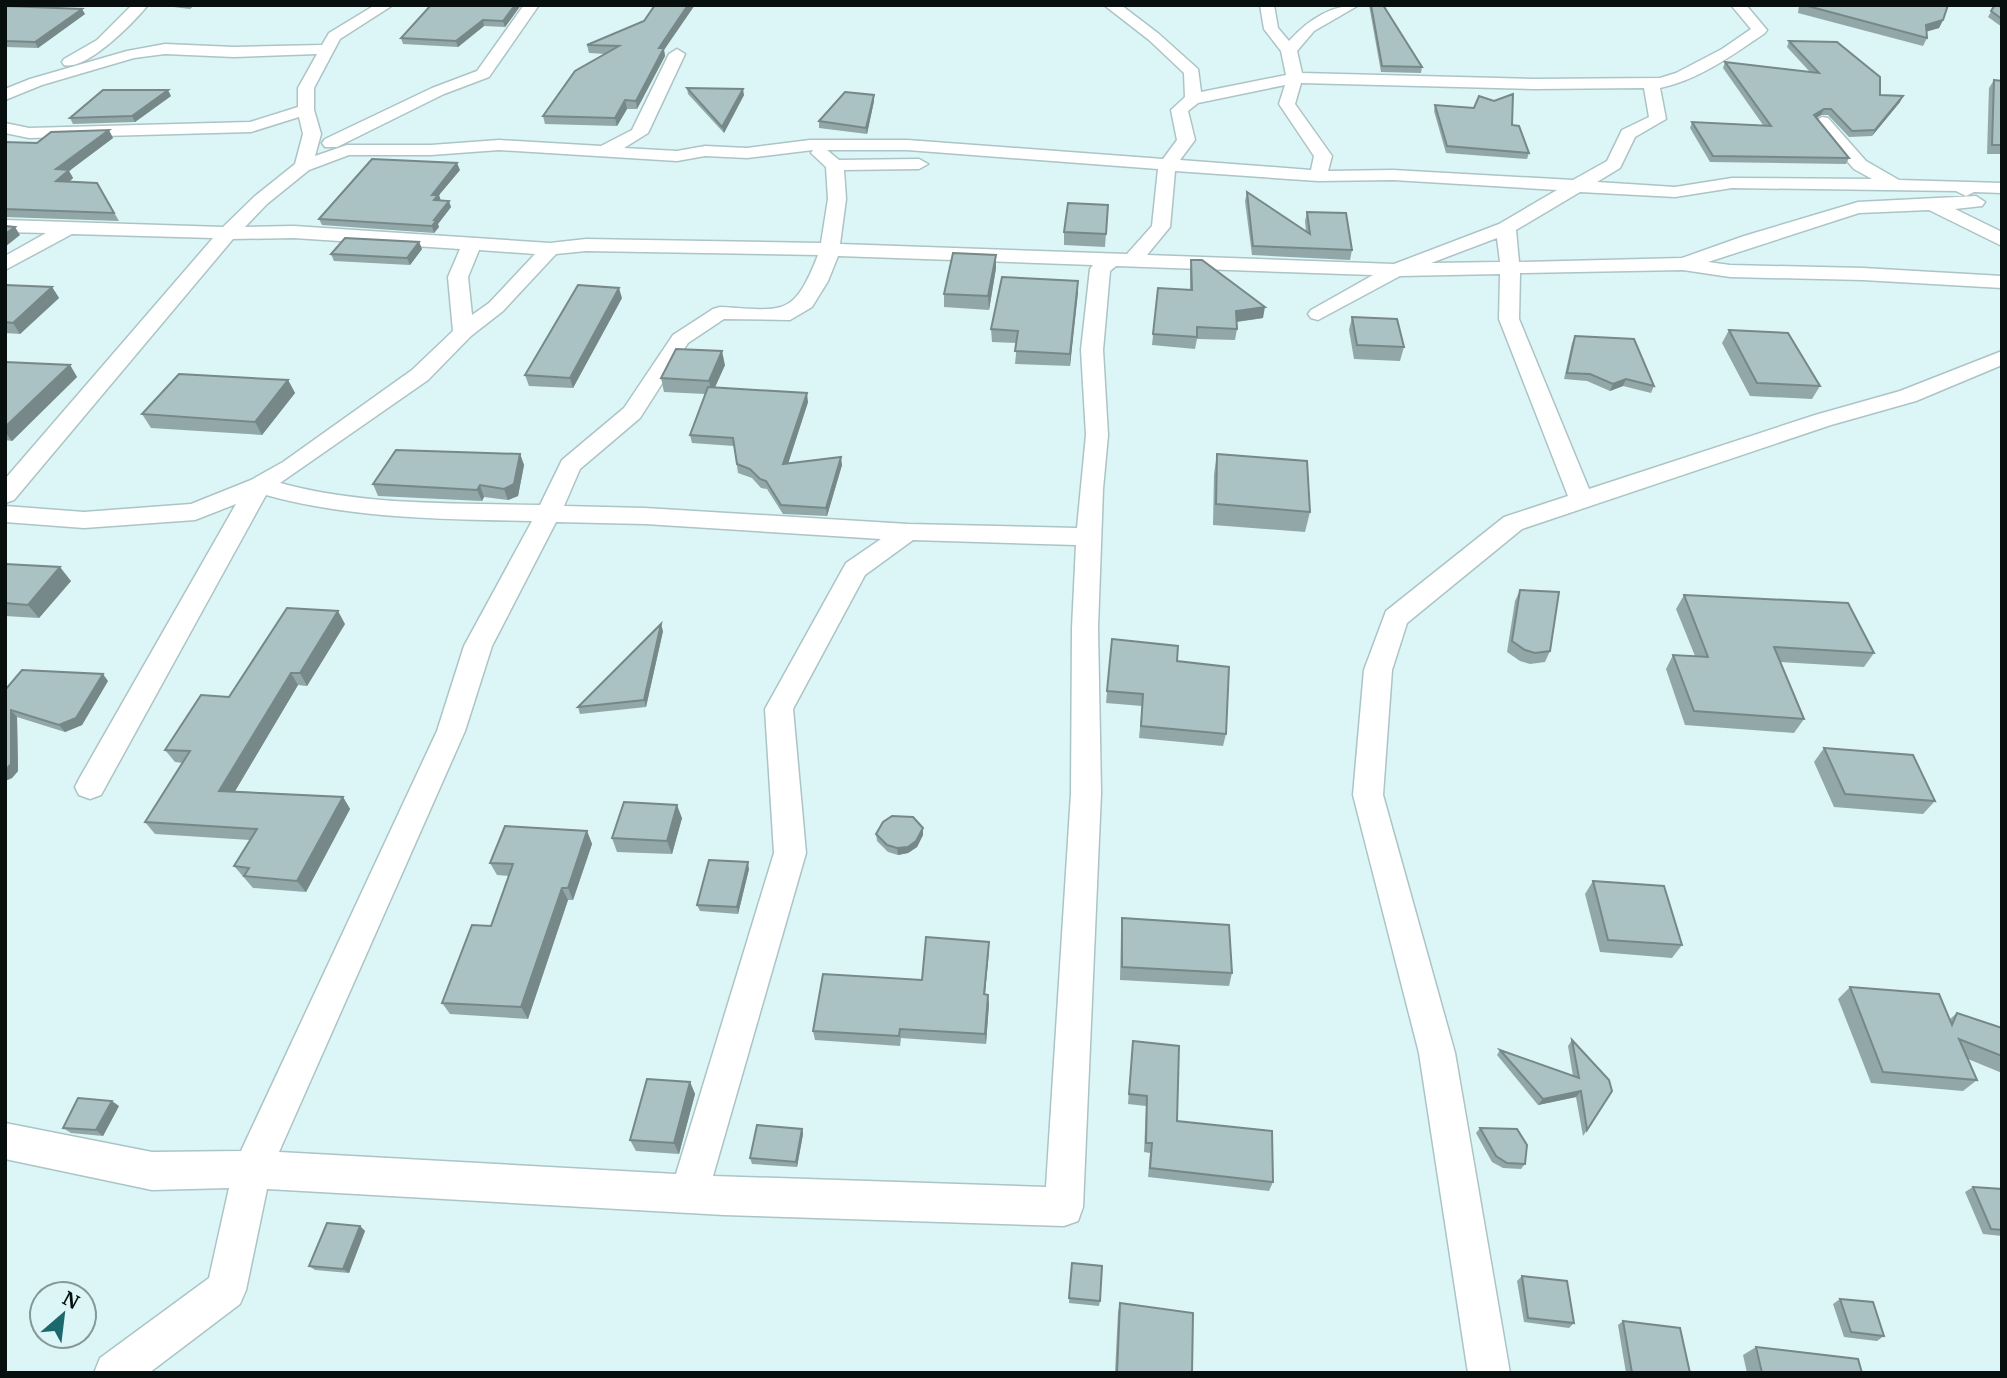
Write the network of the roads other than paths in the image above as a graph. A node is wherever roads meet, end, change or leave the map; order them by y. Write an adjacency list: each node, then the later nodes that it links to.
1 (141, 5): 12 (street)
2 (386, 5): 8 (street)
3 (532, 5): 22 (street)
4 (1111, 5): 15 (street)
5 (1267, 5): 9 (street)
6 (1352, 5): 9 (street)
7 (1738, 5): 13 (street)
8 (326, 49): 12 (street); 16 (street)
9 (1289, 50): 11 (street)
10 (677, 54): 23 (street)
11 (1295, 78): 13 (street); 15 (street); 24 (street)
12 (36, 82): 14 (street)
13 (1651, 83): 32 (street)
14 (5, 95)
15 (1193, 99): 27 (street)
16 (306, 110): 18 (street); 20 (street)
17 (1822, 122): 30 (street)
18 (251, 127): 19 (street); 20 (street)
19 (5, 128)
20 (312, 134): 22 (street); 26 (street)
21 (810, 145): 23 (street); 25 (street); 27 (street)
22 (339, 146): 23 (street); 26 (street)
23 (600, 153)
24 (1323, 156): 28 (street); 29 (street)
25 (835, 165): 27 (street); 44 (street)
26 (303, 166): 40 (street)
27 (1167, 166): 29 (street); 45 (street)
28 (1393, 175): 29 (street); 32 (street)
29 (1318, 176)
30 (1894, 185): 31 (street); 32 (street); 35 (street)
31 (1961, 186): 33 (street); 34 (street)
32 (1576, 188): 38 (street)
33 (2002, 188)
34 (1976, 202): 35 (street); 39 (street)
35 (1931, 204): 41 (street); 48 (street)
36 (5, 226): 37 (street)
37 (68, 228): 40 (street); 47 (street)
38 (1506, 228): 49 (street); 50 (street)
39 (2002, 229)
40 (228, 233): 42 (street); 56 (street)
41 (2002, 240)
42 (472, 244): 43 (street); 53 (street)
43 (550, 249): 44 (street); 53 (street)
44 (830, 250): 46 (street); 59 (street)
45 (1133, 259): 46 (street); 50 (street)
46 (1110, 261): 61 (street)
47 (5, 264)
48 (1683, 264): 49 (street); 51 (street)
49 (1510, 268): 50 (street); 57 (street)
50 (1396, 270): 52 (street)
51 (2002, 282)
52 (1318, 314)
53 (464, 332): 55 (street)
54 (2002, 357): 57 (street)
55 (259, 485): 58 (street); 59 (street); 62 (street)
56 (5, 495)
57 (1581, 500): 67 (street)
58 (5, 514)
59 (548, 514): 60 (street); 64 (street)
60 (908, 532): 61 (street); 65 (street)
61 (1089, 538): 65 (street)
62 (90, 788)
63 (5, 1140): 64 (street)
64 (252, 1170): 65 (street); 66 (street)
65 (689, 1194)
66 (116, 1373)
67 (1489, 1373)

